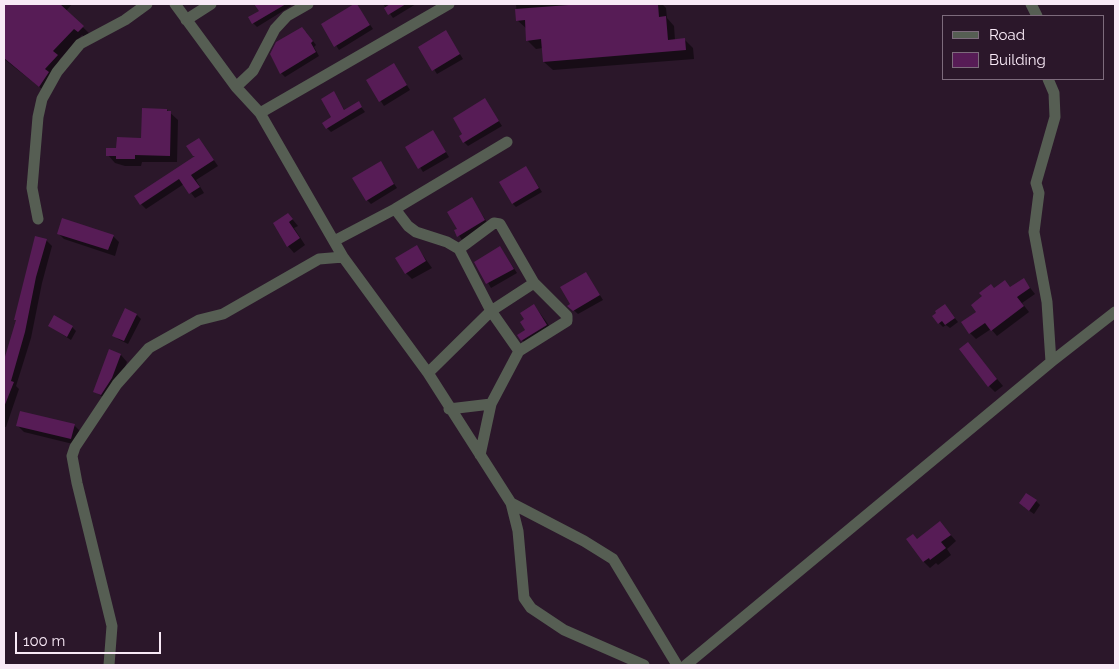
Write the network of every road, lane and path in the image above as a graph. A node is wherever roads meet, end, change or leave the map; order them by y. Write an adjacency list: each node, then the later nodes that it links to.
1 (148, 4): 14 (street)
2 (175, 4): 8 (street)
3 (211, 4): 8 (street)
4 (308, 4): 10 (street)
5 (449, 4): 11 (street)
6 (1031, 4): 7 (street)
7 (1037, 15)
8 (186, 20): 10 (street)
9 (1048, 80): 22 (street)
10 (236, 87): 11 (street)
11 (260, 113): 15 (street)
12 (507, 142): 13 (street)
13 (395, 209): 15 (street); 16 (street)
14 (38, 219)
15 (334, 241): 17 (street)
16 (459, 249): 18 (street); 19 (street)
17 (343, 257): 23 (street); 28 (street)
18 (534, 283): 19 (street); 21 (street)
19 (491, 311): 21 (street); 23 (street)
20 (1115, 312): 22 (street)
21 (519, 351): 24 (street)
22 (1051, 362): 31 (street)
23 (428, 373): 25 (street)
24 (491, 404): 25 (street); 26 (street)
25 (450, 409): 26 (street)
26 (480, 455): 27 (street)
27 (511, 503): 29 (street); 30 (street)
28 (109, 665)
29 (644, 665)
30 (677, 665)
31 (686, 665)

